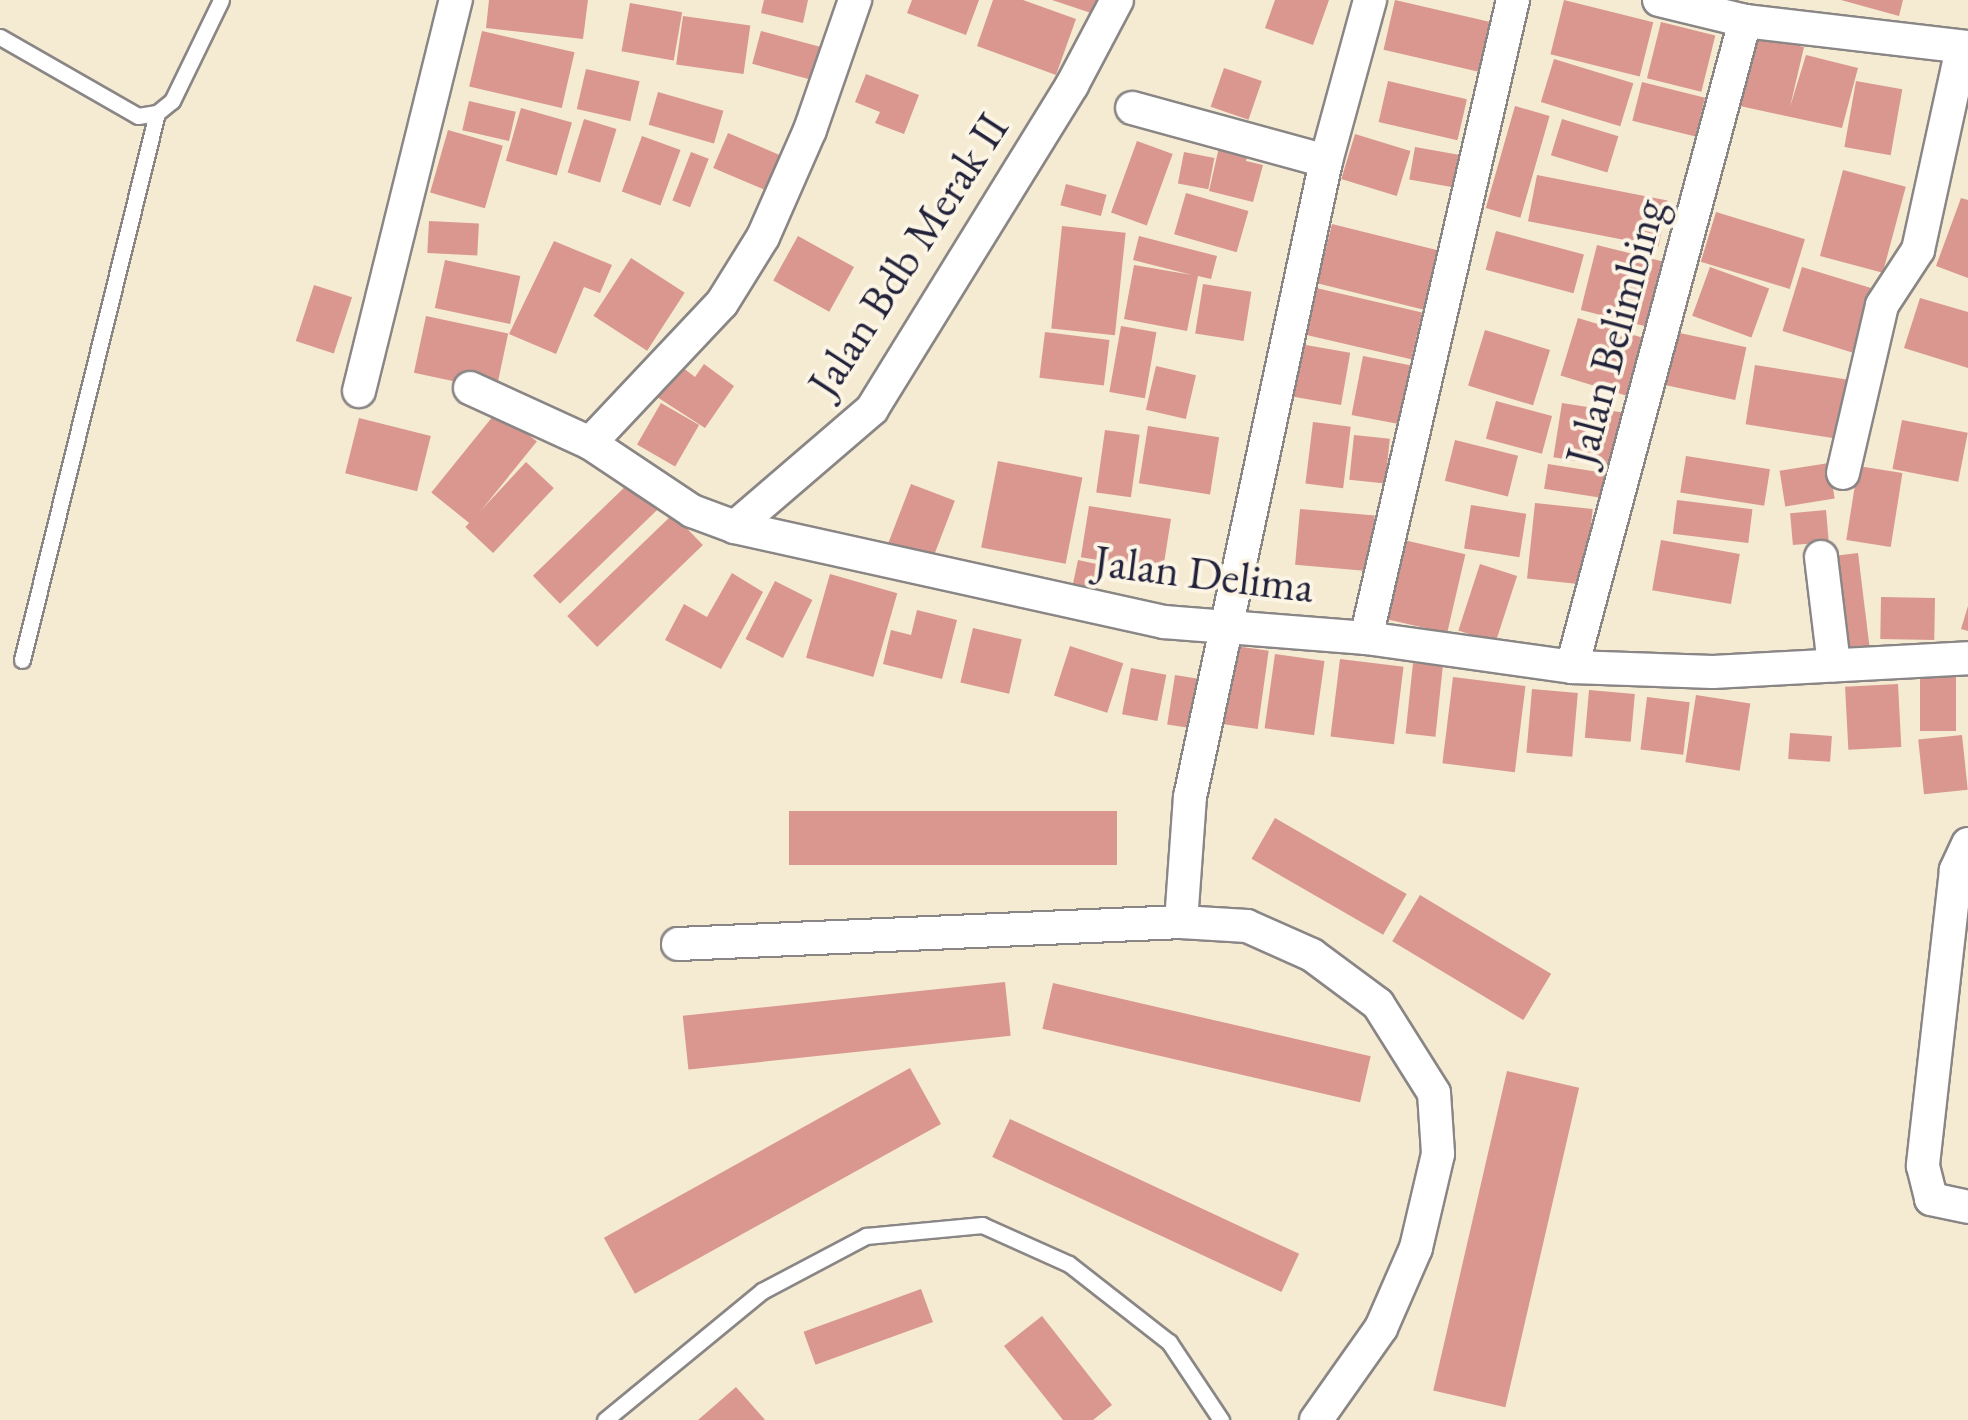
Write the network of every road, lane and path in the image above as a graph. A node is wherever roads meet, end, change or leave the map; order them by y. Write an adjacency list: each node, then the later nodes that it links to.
1 (221, 0): 12 (lane)
2 (456, 0): 15 (street)
3 (855, 0): 16 (street)
4 (1117, 0): 18 (street, Jalan Bdb Merak II)
5 (1370, 0): 13 (street)
6 (1512, 0): 21 (street)
7 (1659, 0): 8 (street)
8 (1745, 21): 10 (street); 25 (street, Jalan Belimbing)
9 (0, 37): 12 (lane)
10 (1965, 47): 17 (street)
11 (1132, 108): 13 (street)
12 (157, 113): 23 (lane)
13 (1326, 160): 20 (street)
14 (470, 388): 16 (street, Jalan Delima)
15 (359, 391)
16 (590, 444): 18 (street, Jalan Delima)
17 (1843, 473)
18 (735, 527): 20 (street, Jalan Delima)
19 (1821, 557): 24 (street)
20 (1228, 627): 21 (street, Jalan Delima); 27 (street)
21 (1366, 638): 25 (street, Jalan Delima)
22 (1968, 658): 24 (street, Jalan Delima)
23 (22, 660)
24 (1834, 665): 25 (street, Jalan Delima)
25 (1572, 667)
26 (1968, 844): 29 (street)
27 (1180, 922): 28 (street); 32 (street)
28 (678, 944)
29 (1968, 1207)
30 (605, 1420): 31 (lane)
31 (1221, 1420)
32 (1316, 1420)

